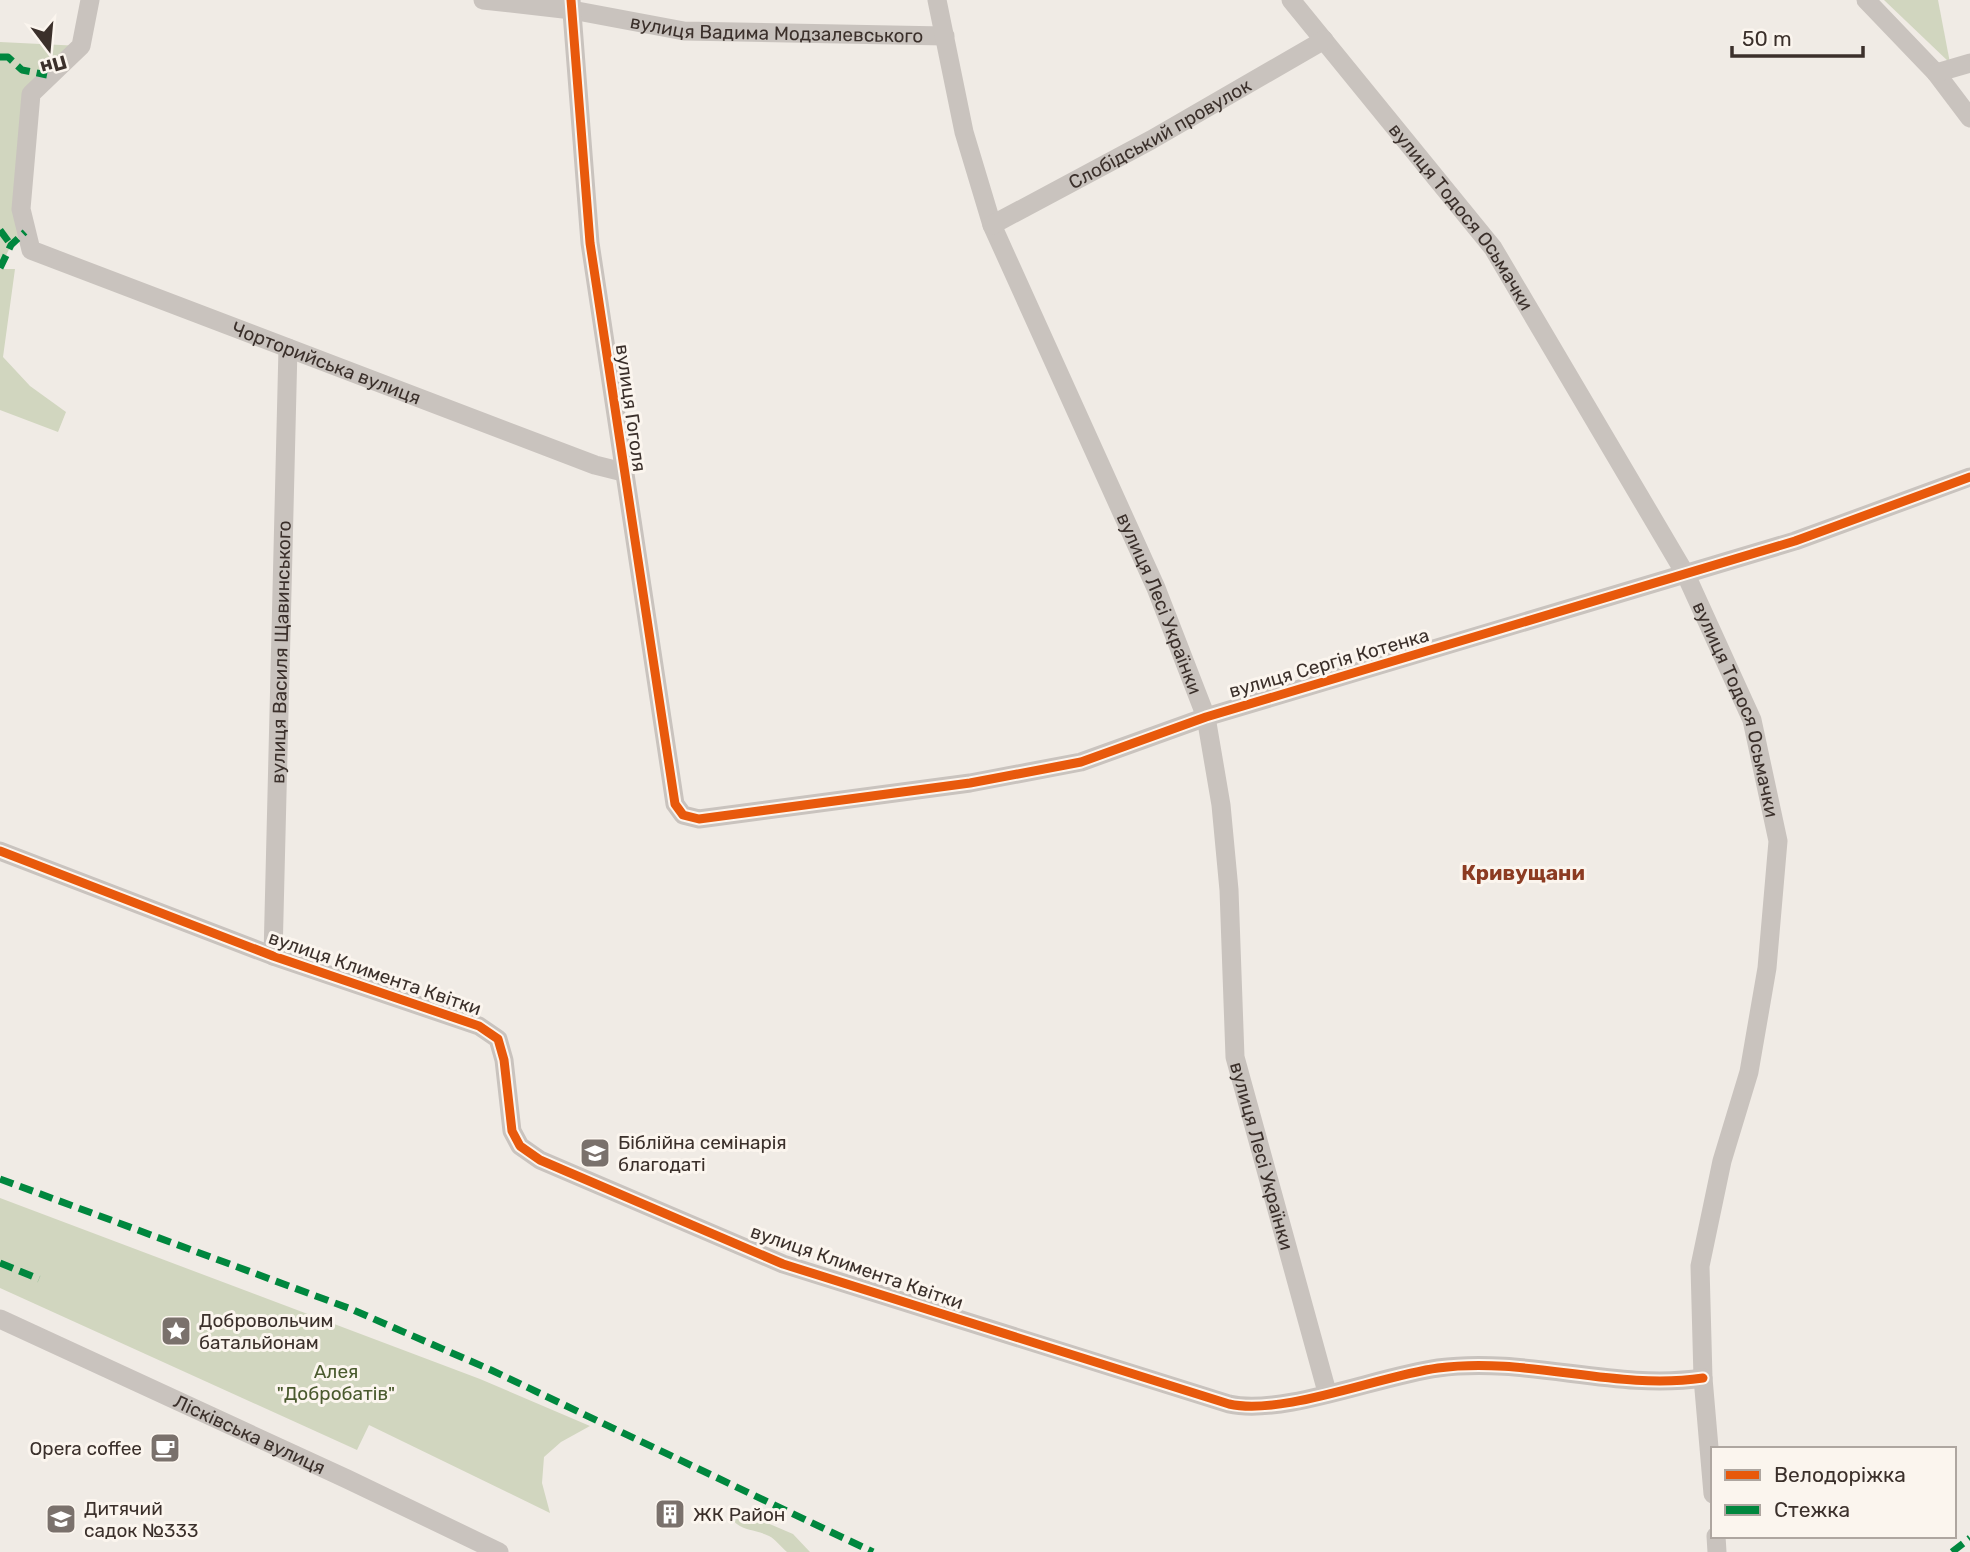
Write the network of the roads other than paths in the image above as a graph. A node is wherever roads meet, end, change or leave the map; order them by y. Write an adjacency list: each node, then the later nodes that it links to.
1 (90, 0): 13 (street, Чорторийська вулиця)
2 (483, 0): 6 (street, вулиця Вадима Модзалевського)
3 (937, 0): 7 (street, вулиця Лесі Українки)
4 (1291, 0): 8 (street, вулиця Тодося Осьмачки)
5 (1866, 0): 10 (street)
6 (571, 5): 7 (street, вулиця Вадима Модзалевського); 14 (street, вулиця Гоголя)
7 (946, 36): 12 (street, вулиця Лесі Українки)
8 (1324, 40): 12 (street, Слобідський провулок); 16 (street, вулиця Тодося Осьмачки)
9 (1970, 63): 10 (street)
10 (1936, 73): 11 (street)
11 (1970, 118)
12 (992, 225): 17 (street, вулиця Лесі Українки)
13 (288, 348): 14 (street, Чорторийська вулиця); 20 (street, вулиця Василя Щавинського)
14 (623, 472): 18 (street, вулиця Гоголя)
15 (1970, 477): 16 (street, вулиця Сергія Котенка)
16 (1686, 575): 17 (street, вулиця Сергія Котенка); 22 (street, вулиця Тодося Осьмачки)
17 (1206, 717): 18 (street, вулиця Сергія Котенка); 23 (street, вулиця Лесі Українки)
18 (683, 815)
19 (0, 851): 20 (street, вулиця Климента Квітки)
20 (273, 957): 23 (street, вулиця Климента Квітки)
21 (0, 1319): 25 (street, Лісківська вулиця)
22 (1703, 1378): 23 (street, вулиця Климента Квітки); 24 (street, вулиця Тодося Осьмачки)
23 (1327, 1392)
24 (1711, 1471)
25 (499, 1552)

